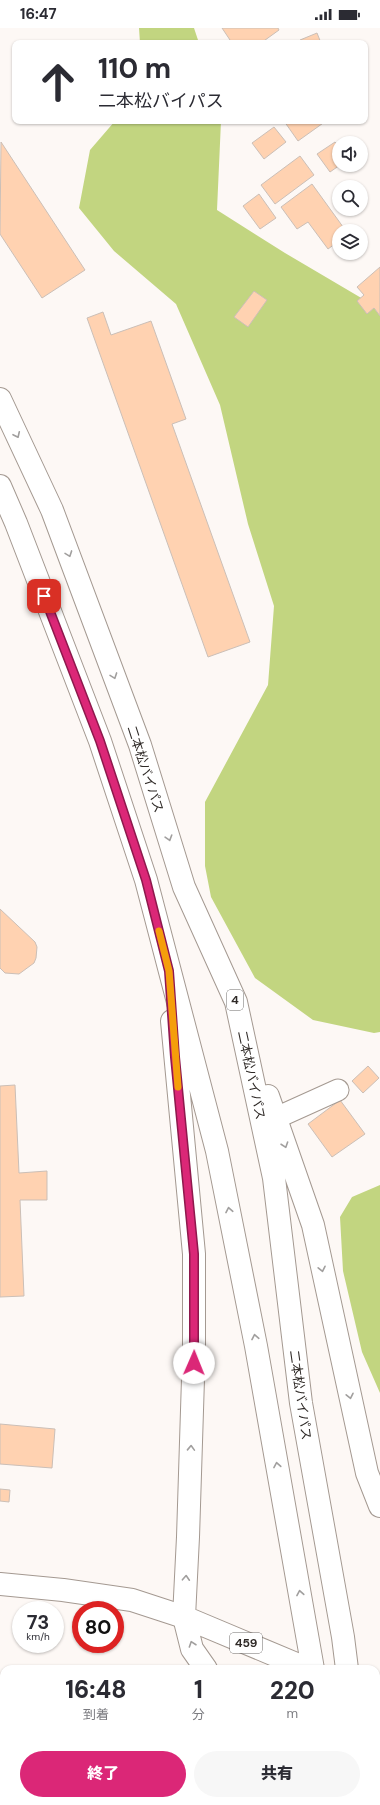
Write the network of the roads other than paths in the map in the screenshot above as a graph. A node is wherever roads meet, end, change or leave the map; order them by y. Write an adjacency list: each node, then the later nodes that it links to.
1 (0, 399): 4 (main road, 二本松バイパス / 4, one-way to 4)
2 (0, 486): 3 (main road)
3 (169, 971): 9 (main road, one-way to 3); 12 (main road, one-way to 3)
4 (236, 1002): 6 (main road); 13 (main road, 二本松バイパス / 4)
5 (338, 1090): 6 (street)
6 (276, 1118): 7 (main road, one-way to 7)
7 (380, 1506)
8 (0, 1584): 9 (main road)
9 (184, 1617): 10 (main road, one-way to 9); 11 (main road, 459)
10 (203, 1665)
11 (298, 1665)
12 (312, 1665)
13 (346, 1665)

